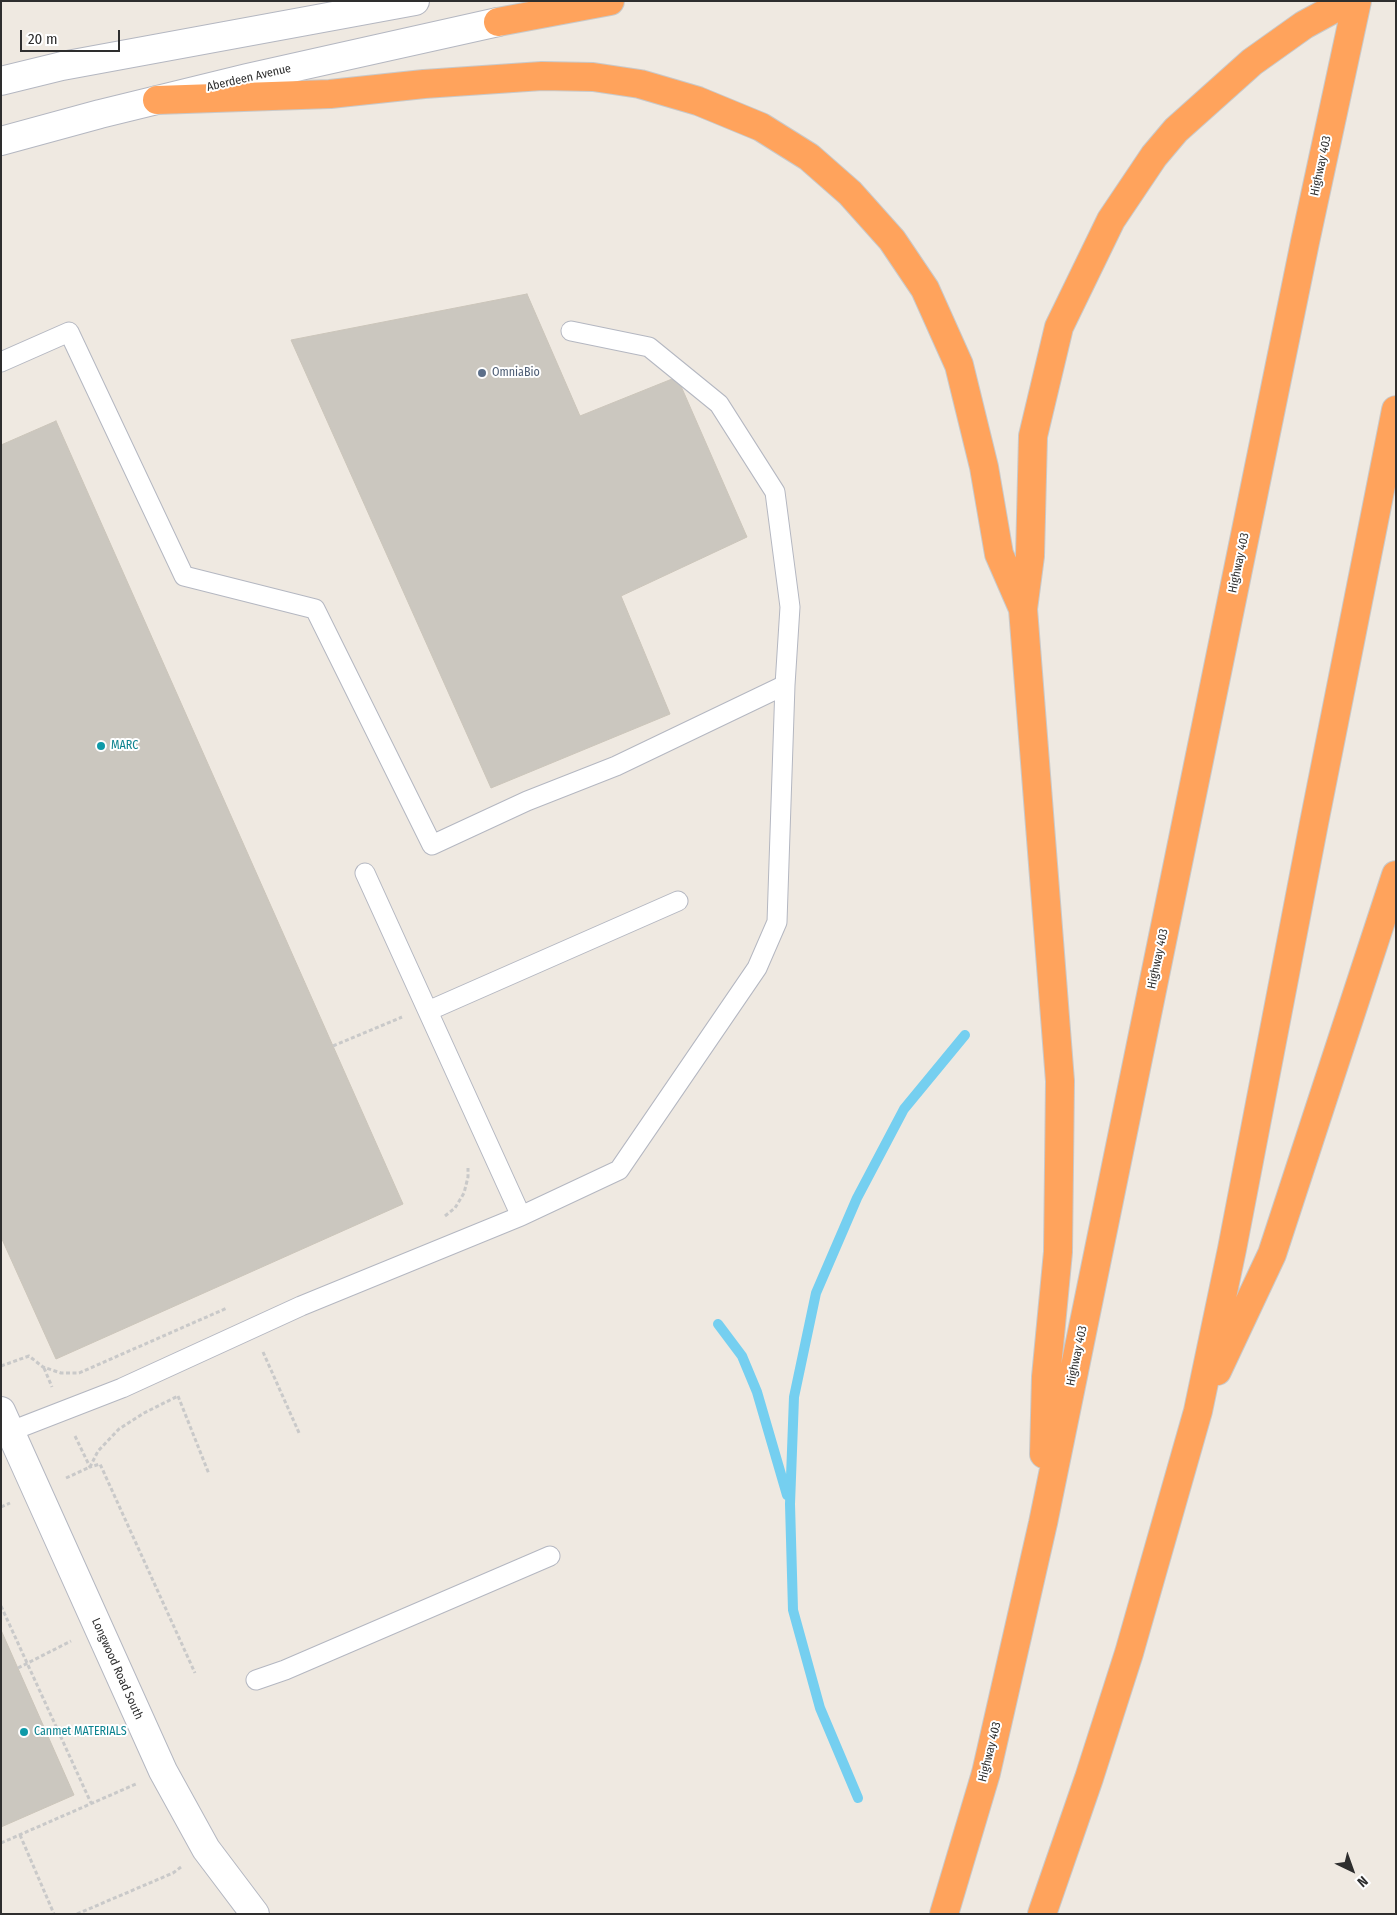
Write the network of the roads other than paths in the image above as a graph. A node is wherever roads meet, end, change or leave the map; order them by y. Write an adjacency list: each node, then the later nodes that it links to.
1 (415, 1): 6 (main road)
2 (610, 1): 5 (highway)
3 (1348, 1): 12 (highway)
4 (1357, 1): 21 (highway, Highway 403)
5 (498, 22): 7 (main road, Aberdeen Avenue)
6 (1, 81)
7 (157, 100): 8 (main road, Aberdeen Avenue); 12 (highway)
8 (1, 141)
9 (571, 331): 13 (lane)
10 (1, 362): 13 (lane)
11 (1396, 410): 19 (highway)
12 (1023, 609): 21 (highway)
13 (785, 685): 18 (lane)
14 (365, 872): 17 (lane)
15 (1396, 875): 19 (highway)
16 (678, 901): 17 (lane)
17 (428, 1011): 18 (lane)
18 (521, 1216): 20 (lane)
19 (1198, 1411): 26 (highway)
20 (4, 1426): 24 (main road, Longwood Road South)
21 (1042, 1523): 25 (highway, Highway 403)
22 (550, 1556): 23 (lane)
23 (256, 1680)
24 (255, 1914)
25 (944, 1914)
26 (1042, 1914)

